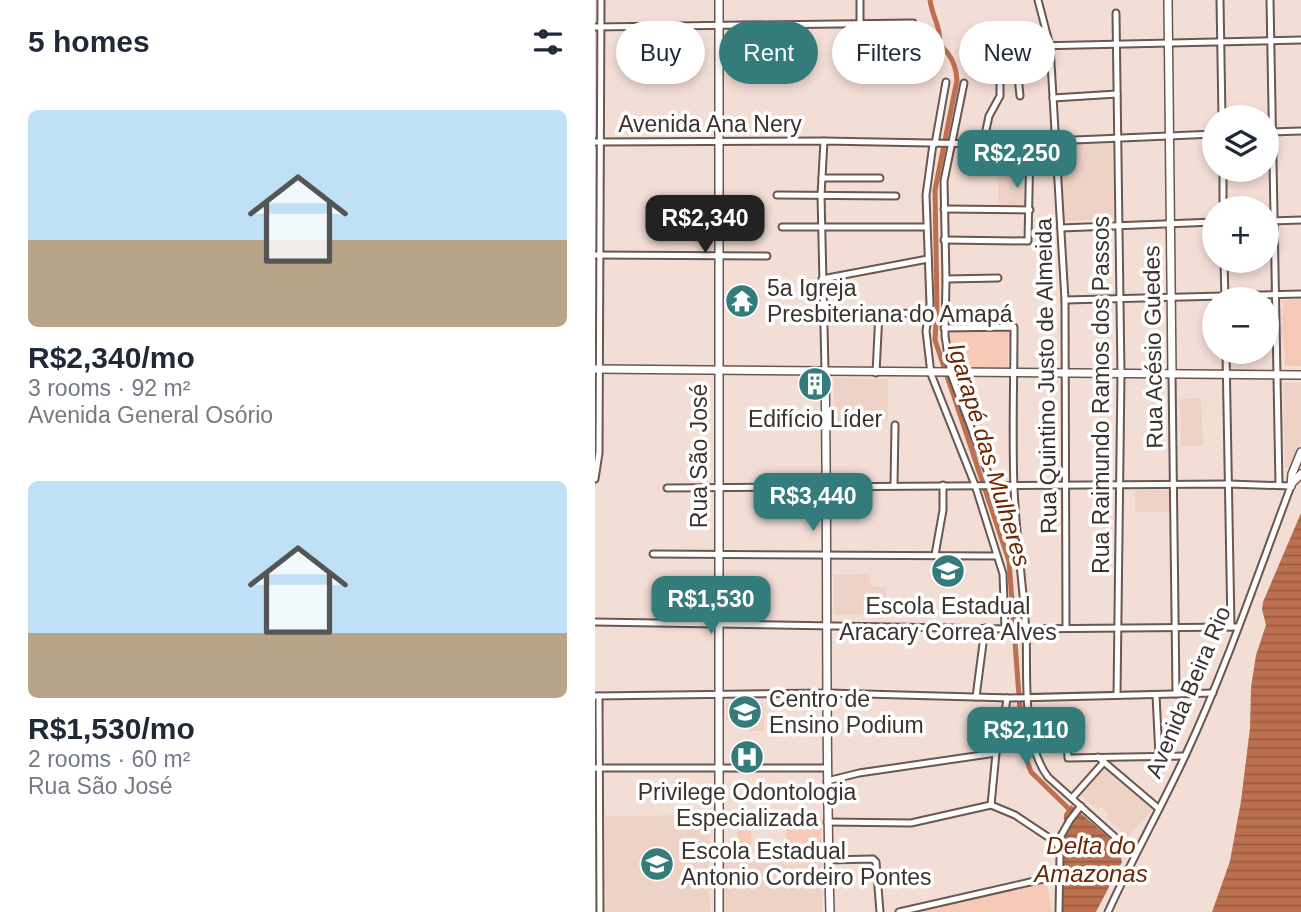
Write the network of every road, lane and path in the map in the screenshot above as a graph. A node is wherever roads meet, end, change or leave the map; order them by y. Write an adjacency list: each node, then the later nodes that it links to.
1 (601, 0): 13 (street)
2 (719, 0): 12 (street, Rua São José)
3 (860, 0): 9 (street)
4 (1038, 0): 10 (street, Rua Quintino Justo de Almeida)
5 (1168, 0): 17 (street, Rua Acésio Guedes)
6 (1220, 0): 16 (street)
7 (1270, 0): 15 (street)
8 (1116, 13): 18 (street, Rua Raimundo Ramos dos Passos)
9 (860, 21)
10 (1043, 21)
11 (832, 24): 12 (street)
12 (718, 26): 13 (street); 38 (street, Rua São José)
13 (598, 27): 37 (street)
14 (1301, 40): 15 (street)
15 (1270, 41): 16 (street); 29 (street)
16 (1220, 42): 17 (street); 28 (street)
17 (1168, 43): 18 (street); 33 (street, Rua Acésio Guedes)
18 (1116, 44): 19 (street); 25 (street, Rua Raimundo Ramos dos Passos)
19 (1055, 46)
20 (946, 82): 40 (street)
21 (964, 84): 41 (street)
22 (1000, 84): 42 (street)
23 (1019, 84): 26 (street)
24 (1052, 84): 27 (street, Rua Quintino Justo de Almeida)
25 (1117, 94): 27 (street); 34 (street, Rua Raimundo Ramos dos Passos)
26 (1020, 96)
27 (1053, 98): 36 (street, Rua Quintino Justo de Almeida)
28 (1222, 105)
29 (1270, 105)
30 (1301, 131): 31 (street)
31 (1279, 132)
32 (1202, 135): 33 (street, Avenida Ana Nery)
33 (1170, 136): 34 (street, Avenida Ana Nery); 53 (street, Rua Acésio Guedes)
34 (1118, 138): 36 (street, Avenida Ana Nery); 54 (street, Rua Raimundo Ramos dos Passos)
35 (824, 141): 38 (street, Avenida Ana Nery); 40 (street, Avenida Ana Nery); 43 (street)
36 (1056, 141): 39 (street, Avenida Ana Nery); 58 (street, Rua Quintino Justo de Almeida)
37 (598, 142): 38 (street, Avenida Ana Nery); 60 (street)
38 (720, 142): 61 (street, Rua São José)
39 (1030, 143): 42 (street, Avenida Ana Nery); 49 (street)
40 (935, 144): 41 (street, Avenida Ana Nery); 57 (street)
41 (951, 144): 42 (street, Avenida Ana Nery); 48 (street)
42 (983, 144)
43 (822, 178): 44 (street); 46 (street)
44 (880, 178)
45 (777, 195): 46 (street)
46 (821, 195): 47 (street); 56 (street)
47 (896, 196)
48 (944, 209): 49 (street); 59 (street)
49 (1030, 209): 59 (street)
50 (1301, 220): 51 (street)
51 (1279, 221)
52 (1202, 222): 53 (street)
53 (1171, 223): 54 (street); 69 (street, Rua Acésio Guedes)
54 (1119, 224): 58 (street); 71 (street, Rua Raimundo Ramos dos Passos)
55 (782, 227): 56 (street)
56 (821, 227): 57 (street); 64 (street)
57 (926, 227): 63 (street)
58 (1061, 228): 72 (street, Rua Quintino Justo de Almeida)
59 (944, 240): 66 (street)
60 (598, 255): 61 (street); 79 (street)
61 (719, 255): 62 (street); 80 (street, Rua São José)
62 (767, 256)
63 (928, 259): 64 (street); 75 (street)
64 (822, 278): 73 (street)
65 (998, 278): 66 (street)
66 (947, 279): 76 (street)
67 (1301, 294): 68 (street)
68 (1279, 295)
69 (1171, 296): 70 (street); 71 (street); 88 (street, Rua Acésio Guedes)
70 (1202, 297)
71 (1120, 298): 72 (street); 87 (street, Rua Raimundo Ramos dos Passos)
72 (1065, 300): 86 (street, Rua Quintino Justo de Almeida)
73 (823, 312): 74 (street); 81 (street)
74 (879, 312): 75 (street); 82 (street)
75 (929, 314): 84 (street)
76 (944, 328): 83 (street); 85 (street)
77 (1227, 364): 89 (street)
78 (1277, 364): 90 (street)
79 (597, 369): 80 (street); 95 (street)
80 (719, 369): 81 (street); 108 (street, Rua São José)
81 (825, 371): 82 (street); 101 (street)
82 (877, 373): 84 (street)
83 (1014, 373): 85 (street); 86 (street); 96 (street)
84 (934, 374): 85 (street); 104 (street)
85 (949, 374): 105 (street)
86 (1066, 374): 87 (street); 97 (street, Rua Quintino Justo de Almeida)
87 (1121, 374): 88 (street); 98 (street, Rua Raimundo Ramos dos Passos)
88 (1172, 374): 89 (street); 99 (street, Rua Acésio Guedes)
89 (1227, 375): 90 (street); 100 (street)
90 (1277, 375): 91 (street); 106 (street)
91 (1301, 375)
92 (895, 425): 102 (street)
93 (1301, 452): 107 (street, Avenida Beira Rio)
94 (1301, 474): 107 (street, Avenida Beira Rio)
95 (595, 479)
96 (1014, 484): 97 (street); 105 (street); 111 (street)
97 (1067, 484): 98 (street); 122 (street, Rua Quintino Justo de Almeida)
98 (1119, 484): 99 (street); 123 (street, Rua Raimundo Ramos dos Passos)
99 (1173, 484): 100 (street); 119 (street, Rua Acésio Guedes)
100 (1229, 484): 106 (street); 120 (street)
101 (829, 485): 102 (street); 108 (street); 110 (street)
102 (894, 485): 103 (street)
103 (943, 485): 104 (street); 114 (street)
104 (976, 485): 105 (street); 115 (street)
105 (988, 485): 111 (street)
106 (1279, 485): 107 (street)
107 (1292, 485): 120 (street, Avenida Beira Rio)
108 (718, 486): 109 (street); 113 (street, Rua São José)
109 (667, 488)
110 (831, 553): 113 (street); 114 (street); 118 (street)
111 (1018, 553): 125 (street)
112 (653, 554): 113 (street)
113 (719, 555): 117 (street, Rua São José)
114 (935, 555): 115 (street)
115 (995, 556): 124 (street)
116 (595, 622): 117 (street)
117 (719, 622): 118 (street); 129 (street, Rua São José)
118 (826, 625): 121 (street); 126 (street)
119 (1175, 627): 120 (street); 123 (street); 128 (street, Rua Acésio Guedes)
120 (1235, 627): 127 (street, Avenida Beira Rio)
121 (985, 628): 124 (street); 133 (street)
122 (1066, 628): 123 (street); 125 (street)
123 (1117, 628): 130 (street, Rua Raimundo Ramos dos Passos)
124 (1007, 629): 125 (street)
125 (1024, 629): 135 (street)
126 (828, 693): 129 (street); 133 (street); 143 (street)
127 (1213, 693): 128 (street); 139 (street, Avenida Beira Rio)
128 (1175, 694): 131 (street)
129 (718, 695): 132 (street); 142 (street, Rua São José)
130 (1117, 695): 131 (street); 135 (street)
131 (1156, 695): 138 (street)
132 (597, 696): 141 (street)
133 (976, 697): 134 (street)
134 (1009, 698): 135 (street); 137 (street)
135 (1026, 698): 145 (street)
136 (1066, 727): 140 (street)
137 (996, 753): 144 (street); 146 (street)
138 (1159, 756): 139 (street); 140 (street)
139 (1185, 756): 148 (street, Avenida Beira Rio)
140 (1106, 760): 145 (street); 148 (street)
141 (597, 768): 142 (street); 150 (street)
142 (720, 768): 143 (street); 156 (street, Rua São José)
143 (827, 768): 144 (street)
144 (827, 781): 149 (street)
145 (1072, 798): 147 (street)
146 (991, 805): 149 (street); 151 (street)
147 (1079, 808): 151 (street); 152 (street)
148 (1158, 808): 152 (street, Avenida Beira Rio)
149 (827, 822): 153 (street)
150 (597, 840): 155 (street)
151 (1058, 843): 154 (street)
152 (1135, 854): 161 (street, Avenida Beira Rio)
153 (828, 860): 157 (street); 158 (street)
154 (1060, 877): 159 (street); 160 (street)
155 (600, 912)
156 (719, 912)
157 (830, 912)
158 (880, 912)
159 (899, 912)
160 (1059, 912)
161 (1108, 912)

